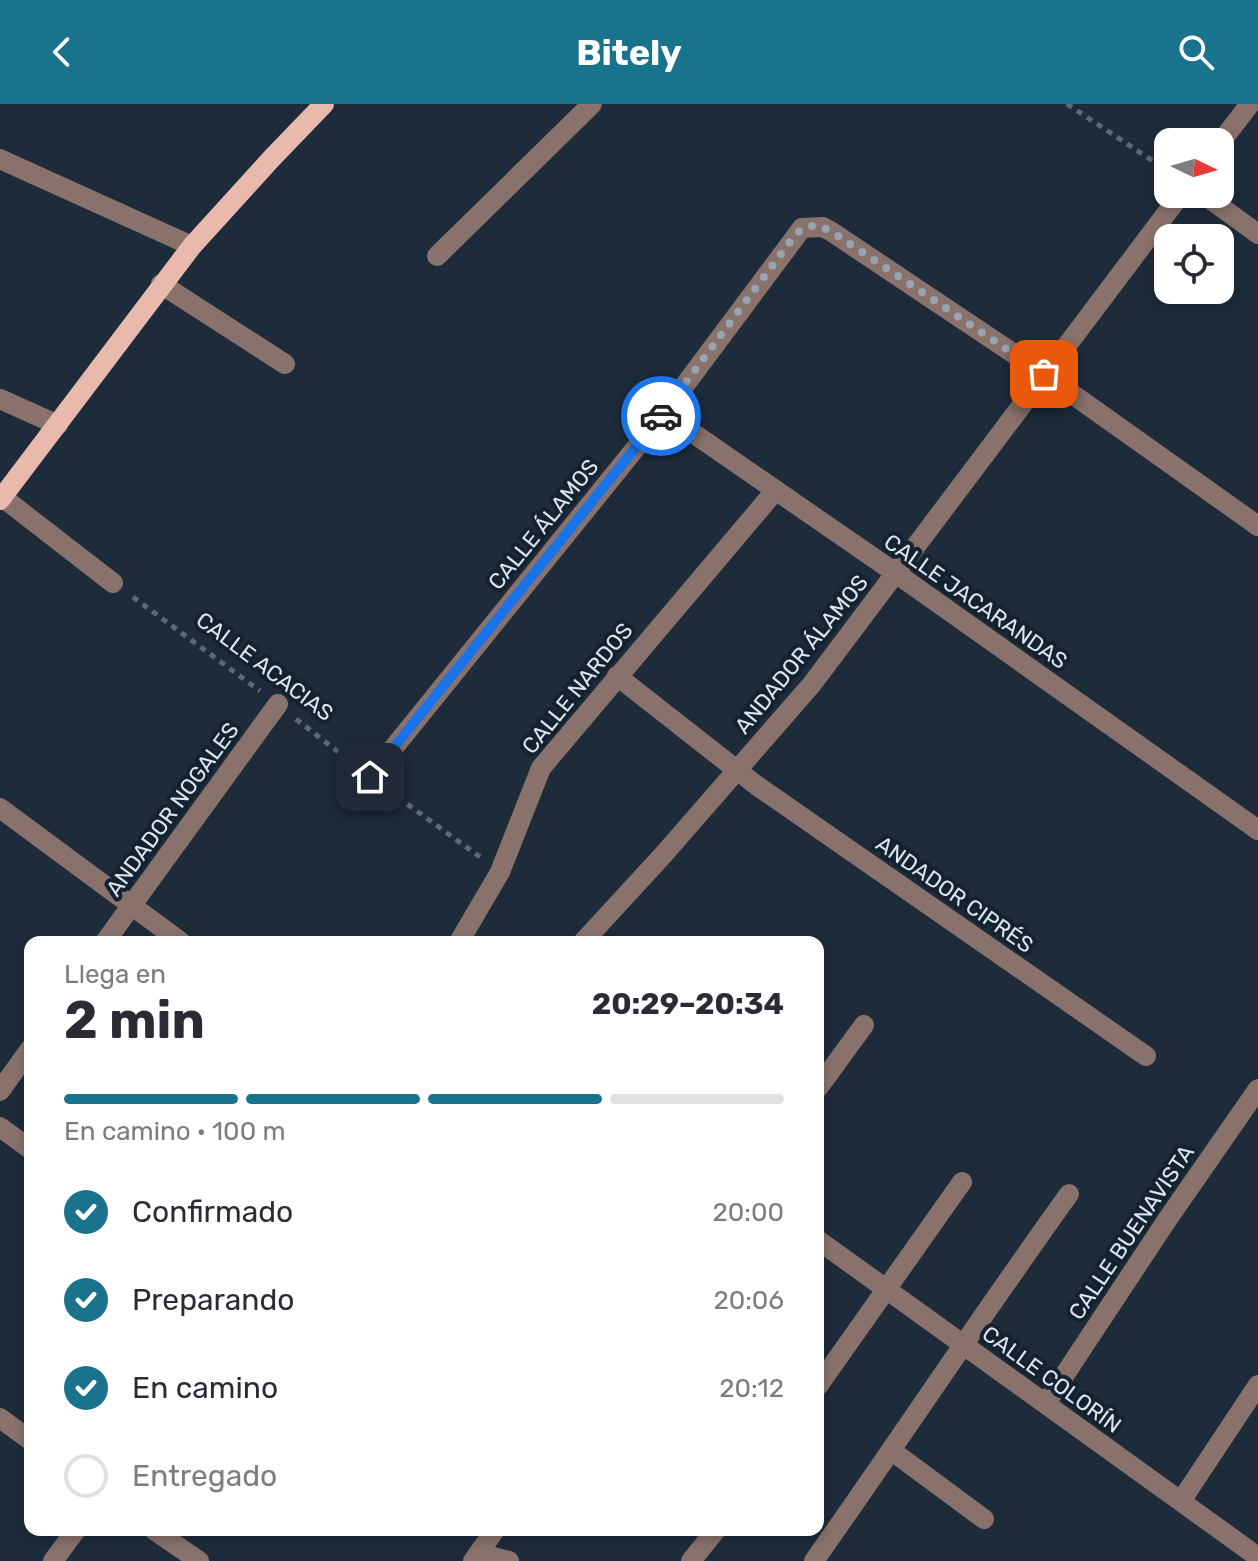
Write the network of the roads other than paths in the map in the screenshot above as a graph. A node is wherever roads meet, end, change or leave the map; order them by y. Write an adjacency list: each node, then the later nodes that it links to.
1 (324, 104): 9 (main road)
2 (592, 104): 10 (street)
3 (1250, 104): 4 (street)
4 (1232, 128)
5 (0, 159): 9 (street)
6 (1170, 208): 13 (street, ANDADOR ÁLAMOS)
7 (1222, 208): 8 (street)
8 (1258, 234)
9 (192, 246): 11 (main road)
10 (437, 256)
11 (161, 284): 12 (street); 16 (main road)
12 (285, 364)
13 (1044, 374): 15 (street, CALLE ÁLAMOS); 19 (street); 20 (street, ANDADOR ÁLAMOS)
14 (0, 399): 16 (street)
15 (664, 413): 17 (street, CALLE JACARANDAS); 25 (street, CALLE ÁLAMOS)
16 (58, 425): 18 (main road)
17 (775, 491): 20 (street, CALLE JACARANDAS); 22 (street, CALLE NARDOS)
18 (1, 499): 21 (street)
19 (1258, 526)
20 (897, 574): 24 (street, ANDADOR ÁLAMOS); 27 (street, CALLE JACARANDAS)
21 (113, 583)
22 (617, 676): 24 (street, ANDADOR CIPRÉS); 31 (street, CALLE NARDOS)
23 (278, 704): 28 (street, ANDADOR NOGALES)
24 (738, 770): 32 (street, ANDADOR ÁLAMOS); 34 (street, ANDADOR CIPRÉS)
25 (370, 777)
26 (0, 808): 28 (street)
27 (1258, 830)
28 (131, 905): 29 (street, ANDADOR NOGALES); 30 (street)
29 (109, 936)
30 (173, 936)
31 (463, 936)
32 (589, 936)
33 (864, 1025): 36 (street)
34 (1146, 1056)
35 (24, 1057): 38 (street)
36 (824, 1080)
37 (1258, 1089): 48 (street, CALLE BUENAVISTA)
38 (0, 1091)
39 (0, 1127): 40 (street)
40 (24, 1145)
41 (962, 1182): 44 (street)
42 (1069, 1194): 45 (street)
43 (824, 1244): 44 (street, CALLE COLORÍN)
44 (886, 1289): 45 (street, CALLE COLORÍN); 46 (street)
45 (964, 1345): 48 (street, CALLE COLORÍN); 51 (street)
46 (824, 1377)
47 (1258, 1385): 52 (street)
48 (1046, 1403): 52 (street, CALLE COLORÍN)
49 (0, 1418): 50 (street)
50 (24, 1436)
51 (892, 1451): 53 (street); 64 (street)
52 (1181, 1501): 58 (street, CALLE COLORÍN)
53 (984, 1519)
54 (72, 1536): 60 (street)
55 (163, 1536): 61 (street)
56 (491, 1536): 59 (street)
57 (711, 1536): 63 (street)
58 (1258, 1557)
59 (474, 1559): 62 (street)
60 (53, 1561)
61 (199, 1561)
62 (509, 1561)
63 (691, 1561)
64 (814, 1561)

